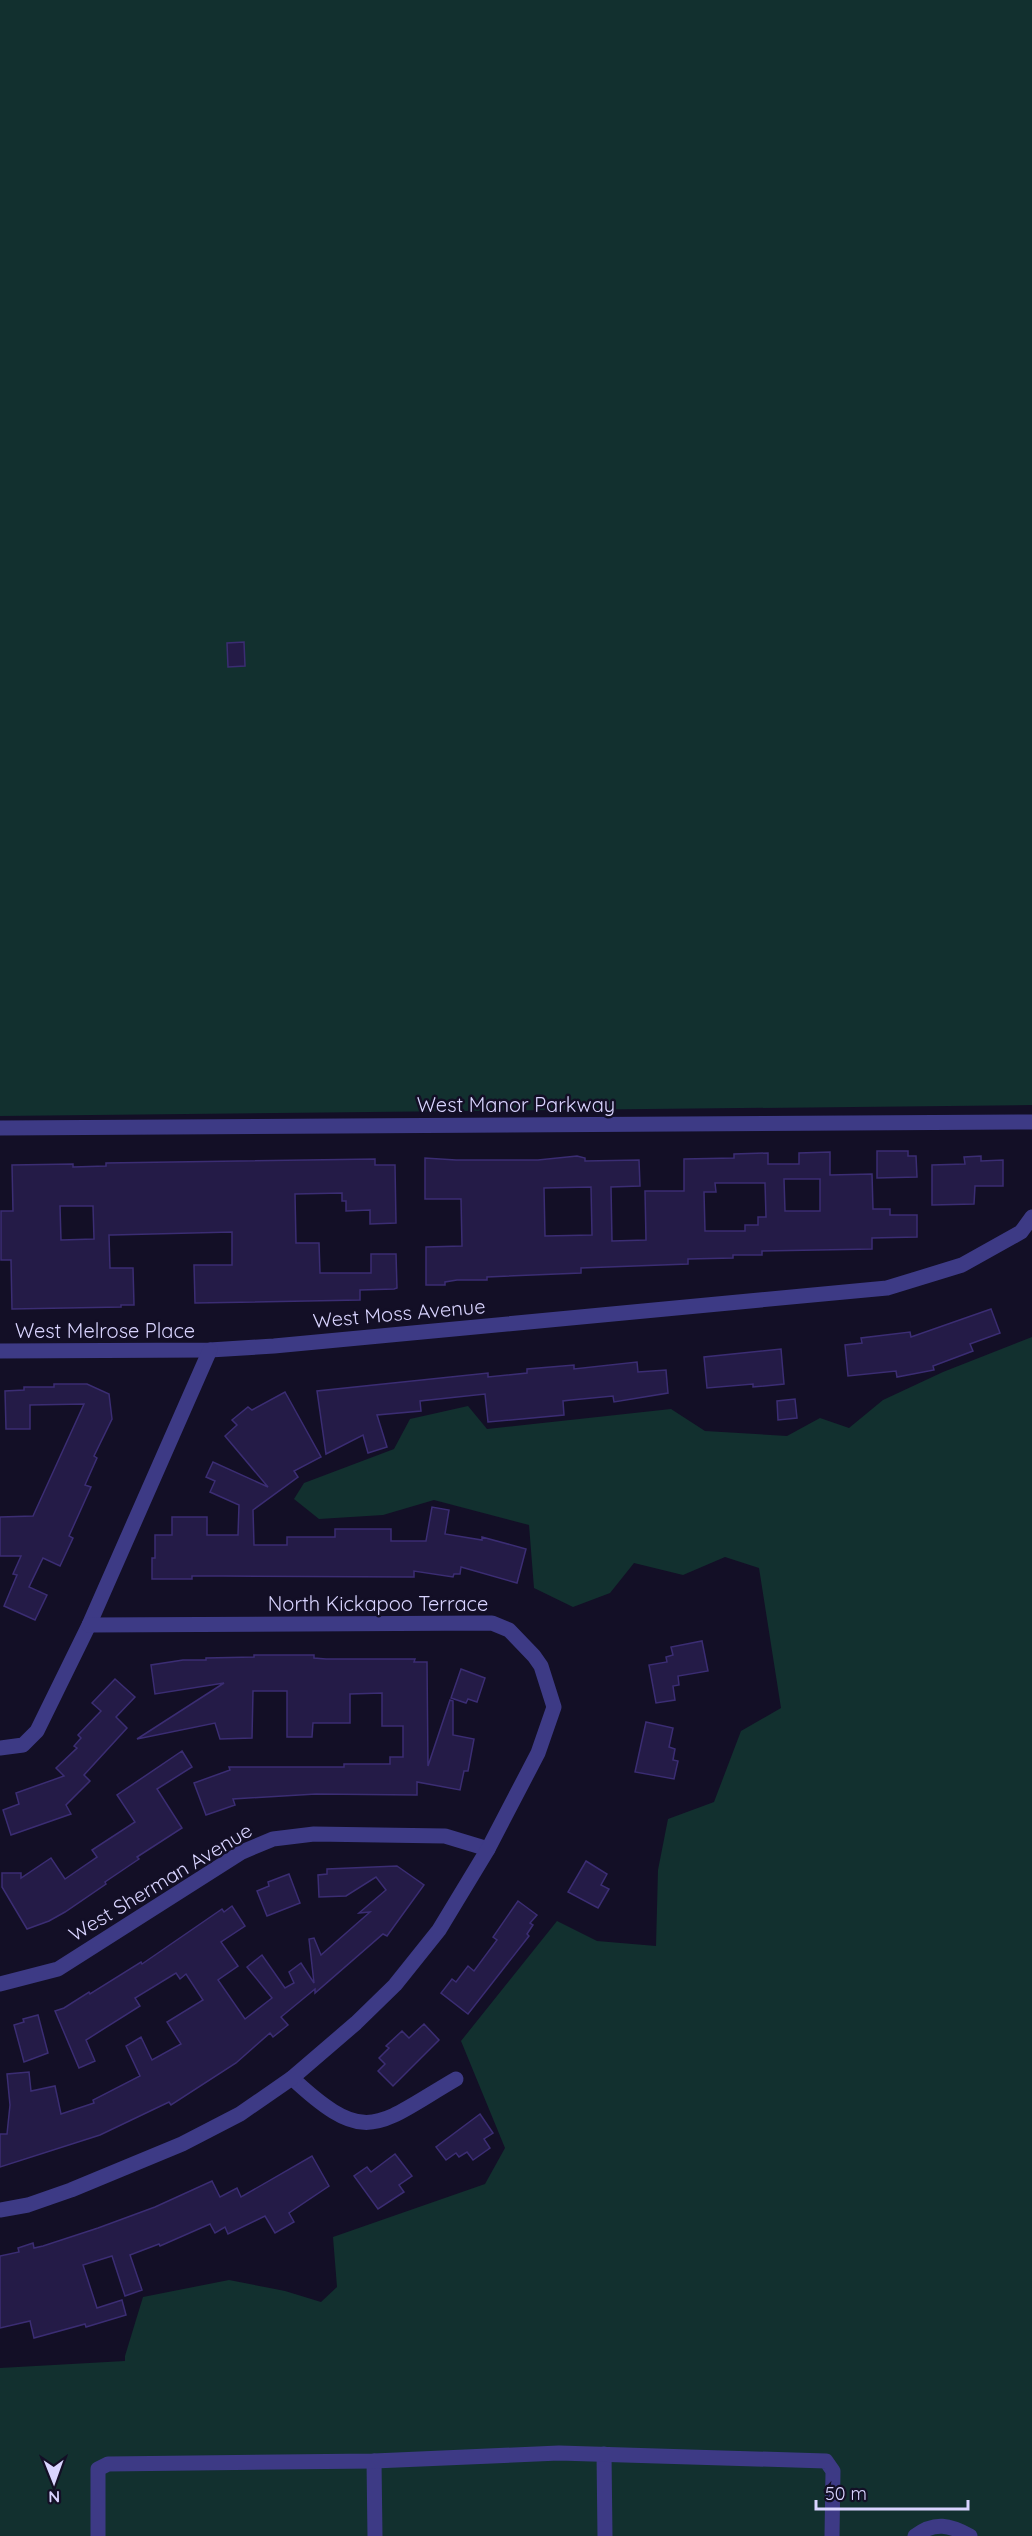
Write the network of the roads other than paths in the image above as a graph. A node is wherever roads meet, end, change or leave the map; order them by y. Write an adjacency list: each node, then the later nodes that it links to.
1 (1032, 1122): 2 (street, West Manor Parkway)
2 (0, 1128)
3 (1032, 1217): 4 (street, West Moss Avenue)
4 (210, 1350): 5 (street, West Melrose Place); 6 (street)
5 (0, 1352)
6 (89, 1625): 7 (street); 8 (street, North Kickapoo Terrace)
7 (0, 1748)
8 (488, 1849): 9 (street, West Sherman Avenue); 10 (street, North Kickapoo Terrace)
9 (0, 1984)
10 (292, 2078): 11 (street); 12 (street, North Kickapoo Terrace)
11 (456, 2079)
12 (0, 2210)
13 (604, 2454): 14 (street); 17 (street); 18 (street)
14 (374, 2461): 15 (street); 16 (street)
15 (98, 2536)
16 (375, 2536)
17 (606, 2536)
18 (832, 2536)
19 (915, 2536): 20 (street)
20 (970, 2536)

